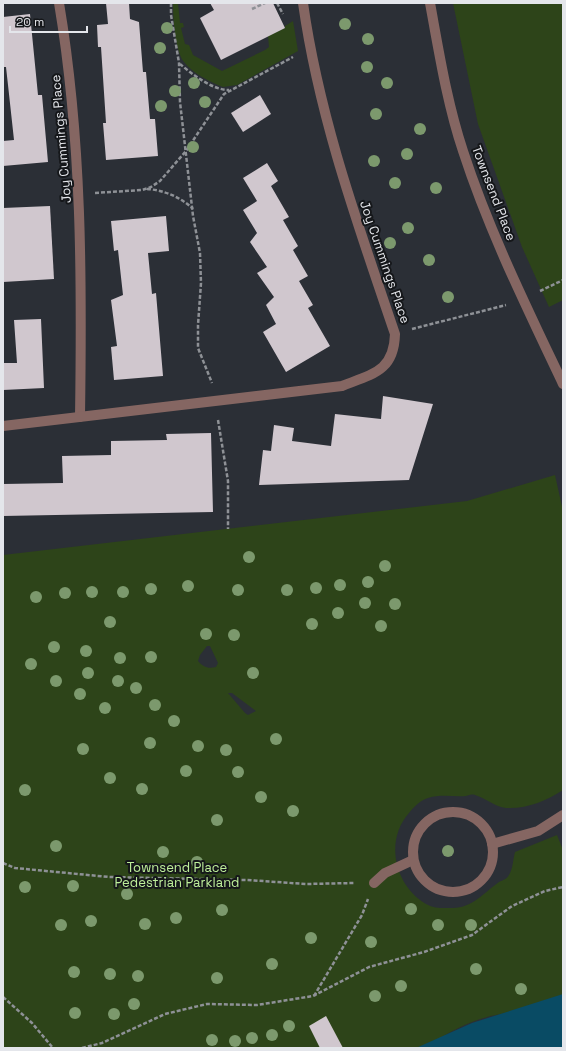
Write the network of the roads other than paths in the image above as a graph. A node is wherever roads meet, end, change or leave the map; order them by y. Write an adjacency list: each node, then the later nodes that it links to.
1 (59, 3): 5 (street, Joy Cummings Place)
2 (303, 3): 5 (street, Joy Cummings Place)
3 (430, 3): 4 (street, Townsend Place)
4 (563, 384)
5 (80, 417): 6 (street, Joy Cummings Place)
6 (3, 426)
7 (563, 816): 8 (street)
8 (492, 844): 9 (street); 9 (street)
9 (413, 860): 10 (street)
10 (374, 883)

